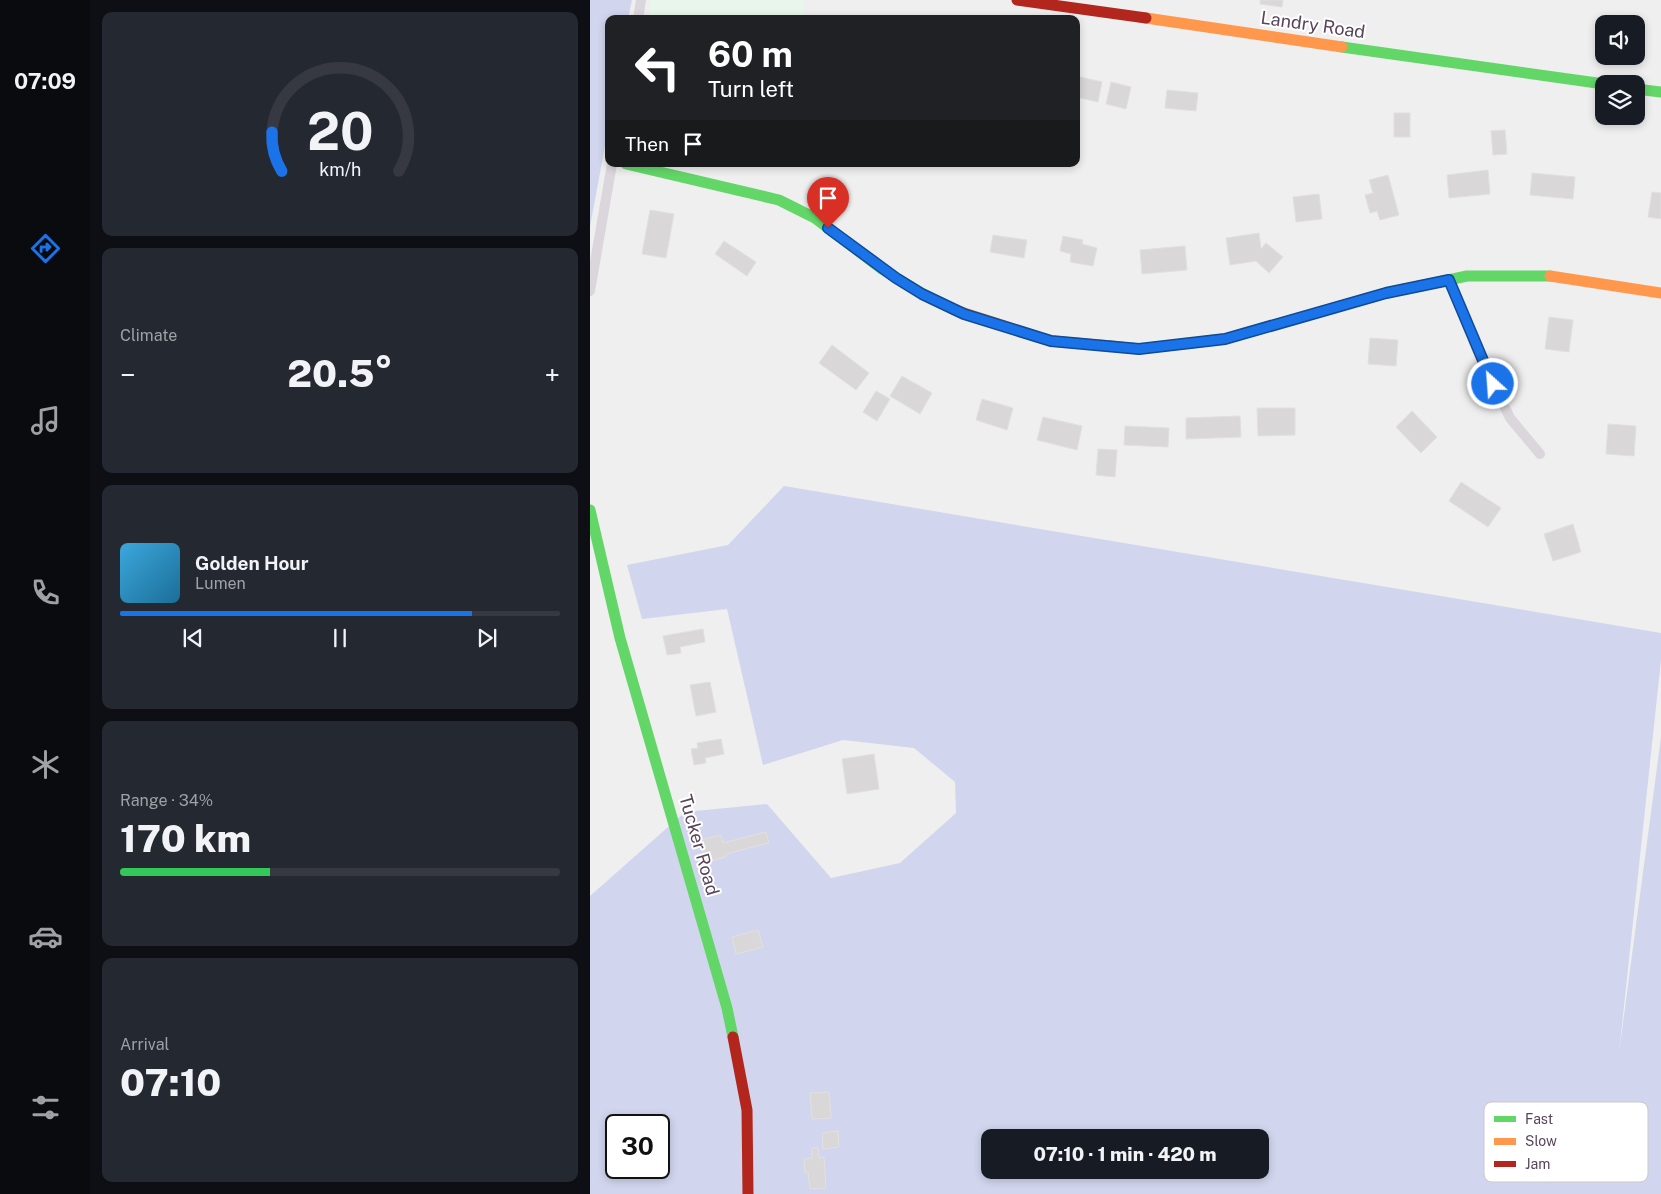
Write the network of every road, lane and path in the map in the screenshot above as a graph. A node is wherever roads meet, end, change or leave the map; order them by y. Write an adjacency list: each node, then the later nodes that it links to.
1 (641, 0): 3 (street)
2 (1017, 0): 4 (street, Landry Road)
3 (639, 15)
4 (1595, 83)
5 (1645, 90): 6 (street)
6 (1661, 92)
7 (611, 167): 10 (street)
8 (639, 167): 9 (street)
9 (1449, 280): 11 (street); 12 (street)
10 (590, 291)
11 (1661, 293)
12 (1540, 454)
13 (590, 510): 14 (street, Tucker Road)
14 (748, 1194)

